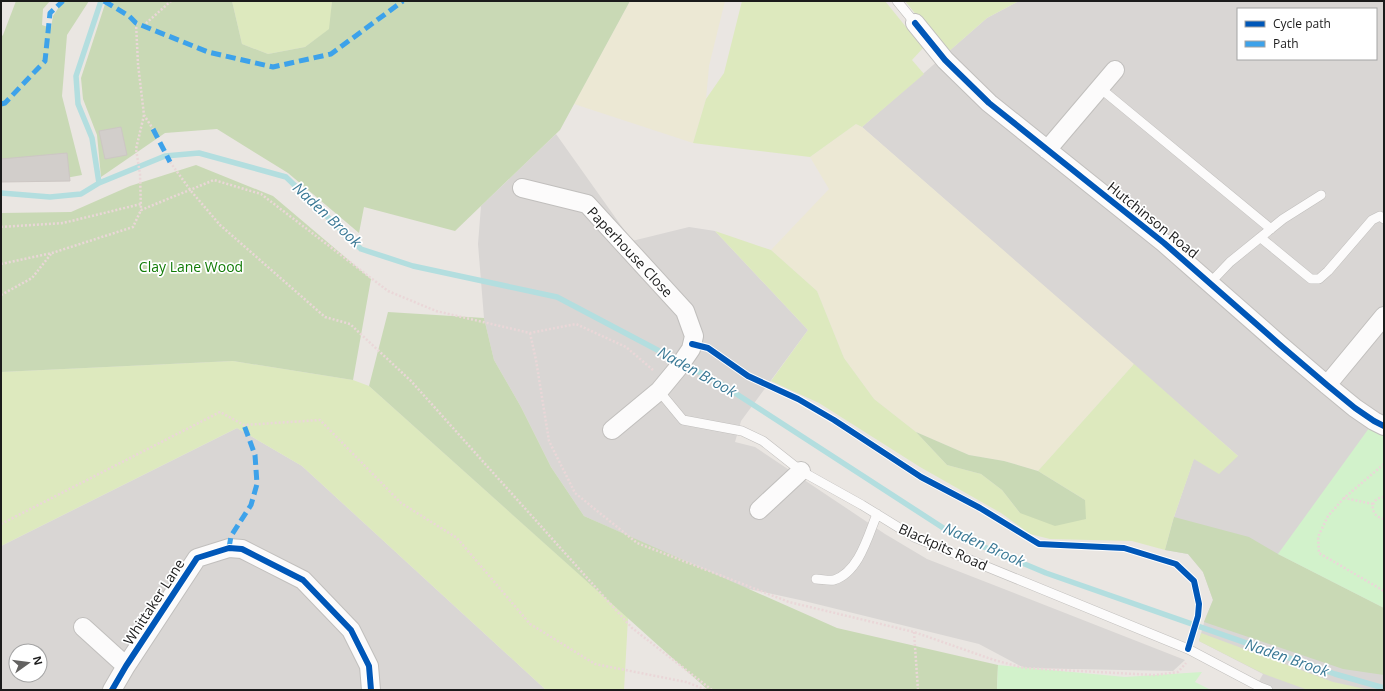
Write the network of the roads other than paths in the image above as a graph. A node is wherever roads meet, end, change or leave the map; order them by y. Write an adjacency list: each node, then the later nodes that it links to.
1 (897, 1): 2 (lane, Hutchinson Road)
2 (915, 23): 5 (street, Hutchinson Road)
3 (1115, 70): 4 (street)
4 (1100, 88): 5 (street); 9 (lane)
5 (1047, 150): 11 (street, Hutchinson Road)
6 (522, 188): 13 (street, Paperhouse Close)
7 (1321, 195): 9 (lane)
8 (1384, 219): 10 (lane)
9 (1271, 229): 10 (lane)
10 (1261, 238): 11 (lane)
11 (1210, 283): 14 (street, Hutchinson Road)
12 (1384, 316): 14 (street)
13 (668, 380): 16 (street); 17 (lane, Blackpits Road)
14 (1327, 385): 15 (street, Hutchinson Road)
15 (1384, 426)
16 (612, 430)
17 (801, 471): 18 (street); 19 (lane, Blackpits Road)
18 (759, 510)
19 (877, 514): 20 (lane); 23 (lane, Blackpits Road)
20 (816, 579)
21 (83, 627): 22 (street)
22 (126, 666): 24 (street, Whittaker Lane); 25 (street, Whittaker Lane)
23 (1262, 689)
24 (112, 690)
25 (371, 690)

